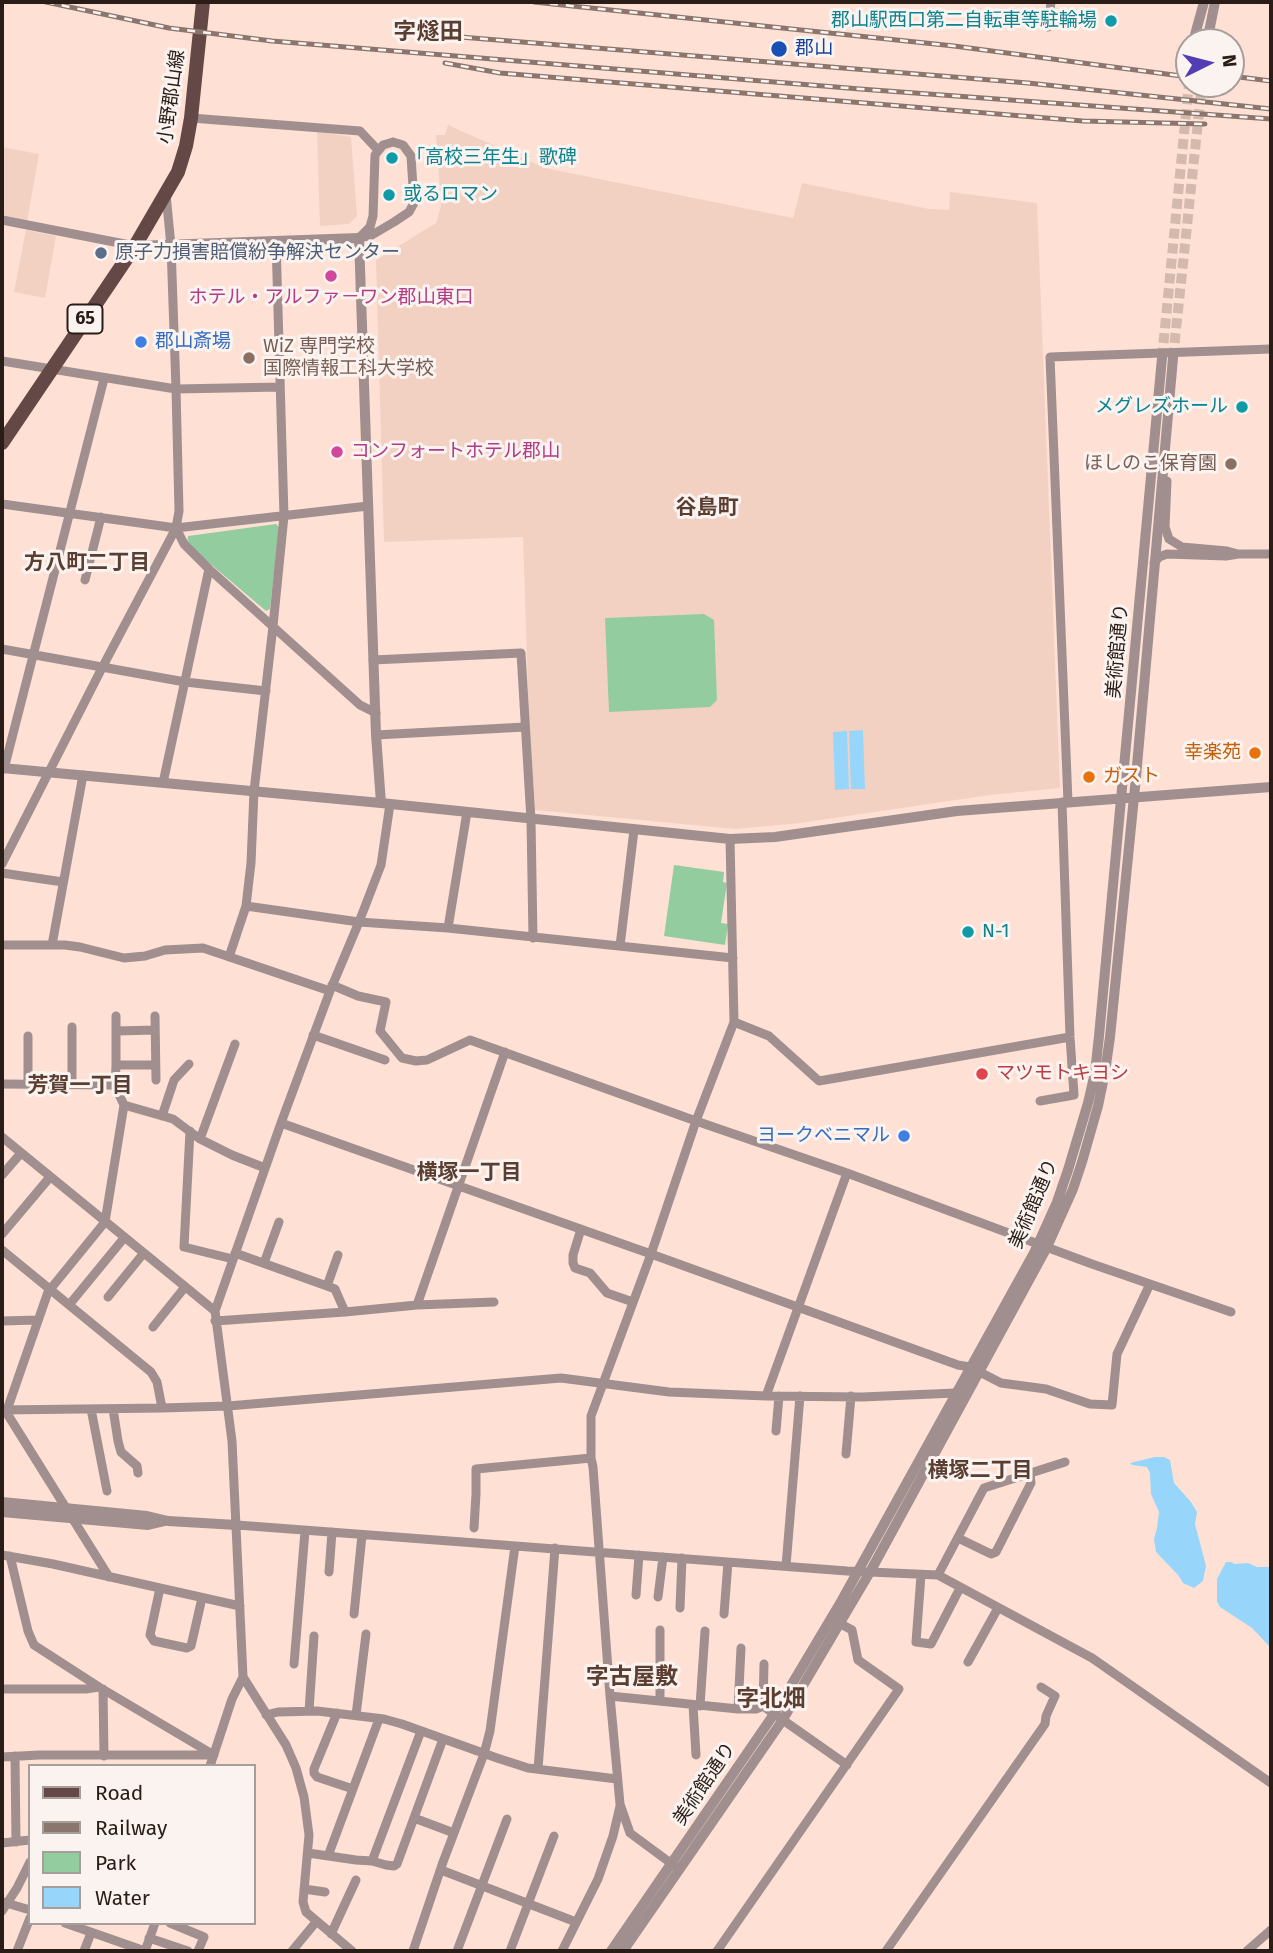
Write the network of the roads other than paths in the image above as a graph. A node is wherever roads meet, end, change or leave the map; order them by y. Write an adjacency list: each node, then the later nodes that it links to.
1 (194, 2): 9 (main road, 小野郡山線 / 65)
2 (203, 2): 9 (main road, 小野郡山線 / 65)
3 (1051, 2): 6 (street)
4 (1203, 2): 7 (street)
5 (1215, 2): 8 (street)
6 (1048, 27)
7 (1196, 28)
8 (1209, 28)
9 (192, 69): 10 (main road, 小野郡山線 / 65); 12 (main road, 小野郡山線 / 65)
10 (191, 118): 11 (street); 12 (main road, 小野郡山線 / 65)
11 (377, 149): 14 (street); 14 (street)
12 (166, 194): 16 (main road, 小野郡山線 / 65); 17 (street)
13 (2, 220): 16 (street)
14 (359, 238): 15 (street); 27 (street)
15 (276, 241): 17 (street); 22 (street)
16 (135, 246): 17 (street); 20 (main road, 小野郡山線 / 65)
17 (171, 246): 23 (street)
18 (1271, 349): 55 (street)
19 (2, 361): 20 (street)
20 (51, 369): 21 (street); 24 (main road, 小野郡山線 / 65)
21 (104, 379): 23 (street); 28 (street)
22 (280, 387): 23 (street); 29 (street)
23 (176, 389): 31 (street)
24 (2, 443)
25 (1163, 458): 32 (street); 34 (street, 美術館通り); 54 (street, 美術館通り)
26 (2, 503): 28 (street)
27 (368, 506): 29 (street); 40 (street)
28 (69, 513): 30 (street); 39 (street)
29 (284, 516): 31 (street); 37 (street)
30 (101, 517): 31 (street); 36 (street)
31 (176, 528): 35 (street); 41 (street)
32 (1238, 554): 33 (street); 34 (street)
33 (1271, 554)
34 (1154, 564): 53 (street, 美術館通り)
35 (209, 569): 37 (street); 42 (street)
36 (85, 580)
37 (273, 626): 43 (street); 44 (street)
38 (2, 649): 39 (street)
39 (32, 654): 41 (street); 47 (street)
40 (373, 660): 44 (street); 45 (street)
41 (103, 666): 42 (street); 48 (street)
42 (185, 682): 43 (street); 50 (street)
43 (266, 691): 52 (street)
44 (376, 713): 46 (street)
45 (524, 727): 46 (street); 58 (street)
46 (376, 735): 56 (street)
47 (3, 769): 48 (street)
48 (49, 772): 49 (street); 61 (street)
49 (83, 775): 50 (street); 63 (street)
50 (163, 783): 52 (street)
51 (1271, 787): 53 (street)
52 (254, 791): 56 (street); 64 (street)
53 (1133, 798): 54 (street); 113 (street, 美術館通り)
54 (1121, 799): 55 (street); 113 (street, 美術館通り)
55 (1065, 802): 60 (street); 82 (street)
56 (385, 803): 57 (street); 65 (street)
57 (467, 812): 58 (street); 66 (street)
58 (531, 820): 59 (street); 67 (street)
59 (634, 830): 60 (street); 70 (street)
60 (730, 839): 72 (street)
61 (2, 864)
62 (2, 873): 63 (street)
63 (63, 883): 69 (street)
64 (246, 906): 65 (street); 71 (street)
65 (359, 922): 66 (street); 73 (street)
66 (448, 928): 67 (street)
67 (533, 938): 70 (street)
68 (2, 945): 69 (street)
69 (52, 945): 71 (street)
70 (620, 946): 72 (street)
71 (229, 957): 73 (street)
72 (733, 958): 76 (street)
73 (331, 988): 80 (street); 84 (street)
74 (116, 1016): 79 (street)
75 (155, 1016): 78 (street)
76 (734, 1022): 82 (street); 97 (street)
77 (72, 1027): 92 (street)
78 (155, 1030): 79 (street); 88 (street)
79 (116, 1031): 87 (street)
80 (313, 1035): 85 (street); 98 (street)
81 (28, 1036): 91 (street)
82 (1070, 1037): 94 (street)
83 (235, 1044): 101 (street)
84 (505, 1052): 97 (street); 107 (street)
85 (385, 1060)
86 (189, 1064): 96 (street)
87 (116, 1065): 88 (street); 93 (street)
88 (155, 1065): 89 (street)
89 (156, 1080)
90 (2, 1084): 91 (street)
91 (28, 1084): 92 (street)
92 (72, 1084): 93 (street)
93 (114, 1086): 95 (street)
94 (1040, 1101)
95 (124, 1105): 96 (street); 108 (street)
96 (162, 1116): 99 (street)
97 (696, 1121): 104 (street); 116 (street)
98 (281, 1123): 103 (street); 107 (street)
99 (190, 1131): 101 (street); 118 (street)
100 (2, 1138): 102 (street)
101 (200, 1139): 103 (street)
102 (20, 1153): 105 (street); 106 (street)
103 (265, 1168): 118 (street)
104 (847, 1173): 113 (street); 129 (street)
105 (2, 1175)
106 (50, 1177): 108 (street); 111 (street)
107 (459, 1186): 110 (street); 128 (street)
108 (105, 1222): 112 (street); 123 (street)
109 (279, 1222): 119 (street)
110 (581, 1229): 116 (street); 126 (street)
111 (2, 1234)
112 (124, 1238): 115 (street); 127 (street)
113 (1043, 1245): 120 (street); 136 (street, 美術館通り)
114 (2, 1250): 123 (street)
115 (143, 1254): 122 (street); 124 (street)
116 (651, 1254): 126 (street); 129 (street)
117 (338, 1255): 121 (street)
118 (234, 1256): 119 (street); 132 (street)
119 (264, 1263): 121 (street)
120 (1150, 1284): 131 (street); 136 (street)
121 (327, 1286): 130 (street)
122 (185, 1287): 132 (street); 135 (street)
123 (50, 1289): 127 (street); 133 (street)
124 (108, 1297)
125 (494, 1302): 128 (street)
126 (633, 1302): 137 (street)
127 (69, 1305): 144 (street)
128 (417, 1305): 130 (street)
129 (797, 1306): 136 (street); 139 (street)
130 (345, 1312): 132 (street)
131 (1231, 1312)
132 (215, 1316): 143 (street)
133 (38, 1320): 134 (street); 147 (street)
134 (2, 1321)
135 (153, 1326)
136 (975, 1369): 138 (street, 美術館通り); 175 (street, 美術館通り)
137 (602, 1383): 139 (street); 143 (street); 150 (street)
138 (956, 1393): 142 (street); 173 (street, 美術館通り)
139 (766, 1396): 140 (street)
140 (779, 1396): 141 (street); 148 (street)
141 (800, 1396): 142 (street); 172 (street)
142 (851, 1396): 149 (street)
143 (228, 1406): 144 (street); 158 (street)
144 (162, 1408): 146 (street)
145 (92, 1409): 146 (street); 147 (street); 154 (street)
146 (113, 1409): 152 (street)
147 (4, 1410): 157 (street)
148 (776, 1432)
149 (846, 1454)
150 (591, 1458): 159 (street); 166 (street)
151 (1065, 1462): 153 (street)
152 (138, 1473)
153 (1030, 1473): 163 (street); 163 (street)
154 (107, 1491)
155 (2, 1502): 157 (street)
156 (2, 1512): 157 (street)
157 (69, 1513): 158 (street); 178 (street)
158 (237, 1525): 160 (street); 184 (street)
159 (474, 1528)
160 (305, 1531): 161 (street); 196 (street)
161 (332, 1532): 162 (street); 174 (street)
162 (362, 1535): 164 (street); 188 (street)
163 (958, 1538): 177 (street)
164 (515, 1546): 165 (street); 215 (street)
165 (555, 1548): 166 (street); 223 (street)
166 (600, 1552): 168 (street); 202 (street)
167 (6, 1555): 178 (street); 200 (street)
168 (639, 1555): 169 (street); 181 (street)
169 (663, 1557): 170 (street); 182 (street)
170 (682, 1559): 171 (street); 185 (street)
171 (728, 1562): 172 (street); 187 (street)
172 (786, 1566): 173 (street)
173 (858, 1571): 175 (street); 211 (street, 美術館通り)
174 (329, 1572)
175 (870, 1572): 176 (street); 189 (street, 美術館通り)
176 (921, 1575): 177 (street); 180 (street)
177 (938, 1576): 180 (street)
178 (110, 1577): 179 (street)
179 (160, 1588): 183 (street); 183 (street)
180 (960, 1588): 186 (street)
181 (636, 1595)
182 (659, 1597)
183 (202, 1598): 184 (street)
184 (240, 1606): 198 (street)
185 (680, 1608)
186 (998, 1608): 195 (street); 225 (street)
187 (724, 1614)
188 (354, 1615)
189 (839, 1623): 211 (street, 美術館通り); 222 (street)
190 (660, 1630): 203 (street)
191 (705, 1631): 204 (street)
192 (366, 1634): 210 (street)
193 (314, 1636): 207 (street)
194 (741, 1648): 206 (street)
195 (968, 1662)
196 (293, 1664)
197 (764, 1664): 205 (street)
198 (243, 1677): 209 (street); 216 (street)
199 (1041, 1687): 271 (street)
200 (101, 1688): 201 (street); 216 (street); 219 (street)
201 (2, 1689)
202 (610, 1696): 203 (street); 224 (street)
203 (660, 1701): 204 (street)
204 (696, 1705): 206 (street); 217 (street)
205 (763, 1706): 206 (street); 211 (street)
206 (738, 1709)
207 (309, 1711): 208 (street); 209 (street)
208 (337, 1713): 210 (street); 226 (street)
209 (266, 1715): 235 (street)
210 (356, 1715): 212 (street)
211 (778, 1718): 222 (street); 239 (street, 美術館通り)
212 (379, 1719): 213 (street); 226 (street)
213 (421, 1731): 214 (street); 237 (street)
214 (443, 1739): 215 (street); 228 (street)
215 (484, 1754): 223 (street); 230 (street)
216 (214, 1755): 219 (street); 221 (street)
217 (696, 1755)
218 (15, 1756): 219 (street); 220 (street); 233 (street)
219 (104, 1756)
220 (2, 1757)
221 (211, 1764)
222 (847, 1765): 270 (street)
223 (538, 1769): 224 (street)
224 (617, 1779): 227 (street)
225 (1271, 1783)
226 (353, 1789): 236 (street)
227 (620, 1804): 239 (street); 249 (street)
228 (414, 1818): 230 (street); 237 (street)
229 (508, 1819): 242 (street)
230 (454, 1833): 240 (street)
231 (554, 1836): 245 (street)
232 (28, 1840): 233 (street)
233 (16, 1842): 234 (street)
234 (2, 1843)
235 (308, 1853): 236 (street); 243 (street)
236 (328, 1856): 237 (street)
237 (372, 1861)
238 (28, 1865): 246 (street)
239 (676, 1866): 268 (street, 美術館通り); 269 (street, 美術館通り)
240 (441, 1870): 242 (street); 264 (street)
241 (356, 1880): 255 (street)
242 (482, 1885): 245 (street); 265 (street)
243 (304, 1889): 244 (street); 248 (street)
244 (325, 1892)
245 (528, 1903): 249 (street); 266 (street)
246 (4, 1905): 247 (street)
247 (28, 1910)
248 (316, 1922): 255 (street); 262 (street)
249 (576, 1922): 267 (street)
250 (28, 1923): 257 (street)
251 (154, 1925): 256 (street)
252 (175, 1925): 261 (street)
253 (87, 1929): 258 (street); 259 (street)
254 (1271, 1930): 272 (street)
255 (331, 1934): 263 (street)
256 (149, 1938): 259 (street); 260 (street)
257 (17, 1951)
258 (84, 1951)
259 (145, 1951)
260 (188, 1951)
261 (198, 1951)
262 (292, 1951)
263 (352, 1951)
264 (413, 1951)
265 (457, 1951)
266 (510, 1951)
267 (562, 1951)
268 (611, 1951)
269 (623, 1951)
270 (717, 1951)
271 (886, 1951)
272 (1247, 1951)

